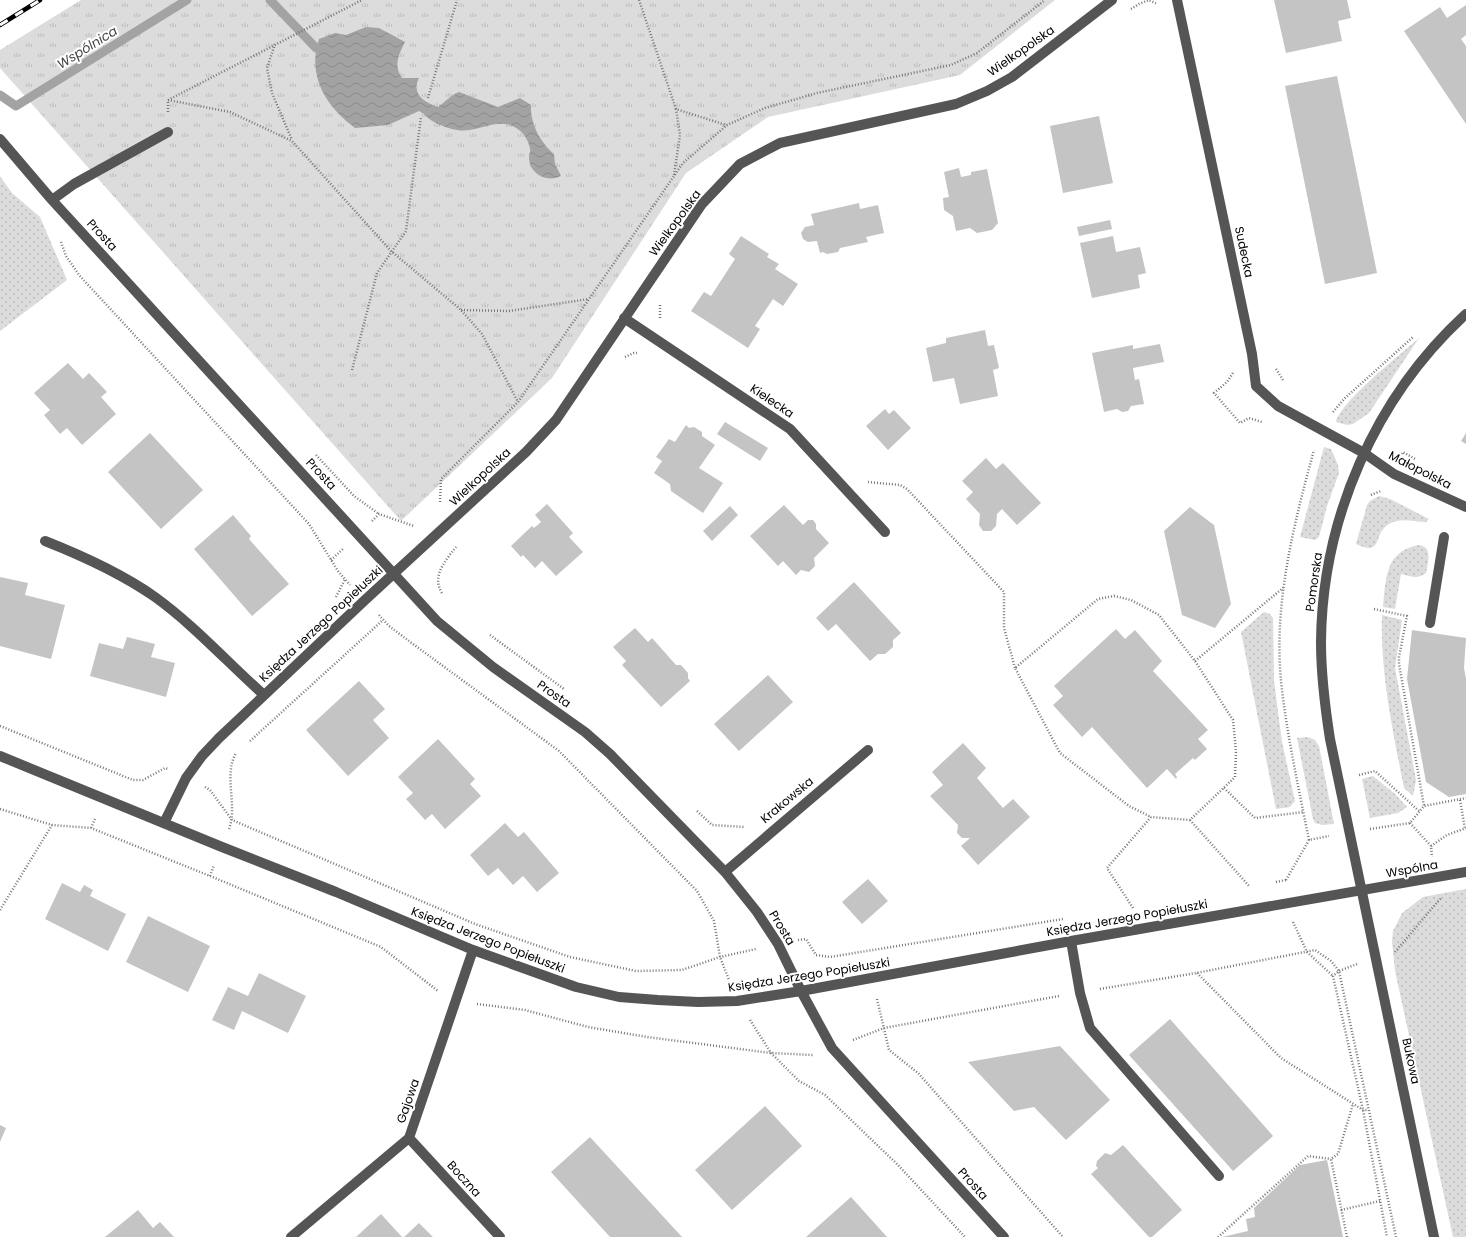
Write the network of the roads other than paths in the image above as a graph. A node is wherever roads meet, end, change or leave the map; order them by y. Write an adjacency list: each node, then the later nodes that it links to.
1 (1112, 0): 7 (street, Wielkopolska)
2 (1177, 0): 8 (street, Sudecka)
3 (168, 132): 5 (street)
4 (0, 139): 5 (street, Prosta)
5 (52, 200): 13 (street, Prosta)
6 (1466, 314): 8 (street, Pomorska)
7 (624, 318): 10 (street, Kielecka); 13 (street, Wielkopolska)
8 (1364, 453): 9 (street, Małopolska); 21 (street, Pomorska)
9 (1466, 507)
10 (885, 532)
11 (1444, 537): 14 (street)
12 (44, 541): 15 (street, Księdza Jerzego Popiełuszki)
13 (395, 573): 15 (street, Księdza Jerzego Popiełuszki); 19 (street, Prosta)
14 (1430, 623)
15 (264, 695): 18 (street, Księdza Jerzego Popiełuszki)
16 (868, 750): 19 (street, Krakowska)
17 (0, 756): 18 (street, Księdza Jerzego Popiełuszki)
18 (164, 823): 23 (street, Księdza Jerzego Popiełuszki)
19 (725, 872): 24 (street, Prosta)
20 (1466, 872): 21 (street, Wspólna)
21 (1363, 891): 22 (street, Księdza Jerzego Popiełuszki); 30 (street, Bukowa)
22 (1071, 941): 24 (street, Księdza Jerzego Popiełuszki); 26 (street)
23 (473, 950): 24 (street, Księdza Jerzego Popiełuszki); 25 (street, Gajowa)
24 (801, 991): 29 (street, Prosta)
25 (409, 1138): 27 (street, Gajowa); 28 (street, Boczna)
26 (1219, 1176)
27 (291, 1237)
28 (500, 1237)
29 (1004, 1237)
30 (1434, 1237)

